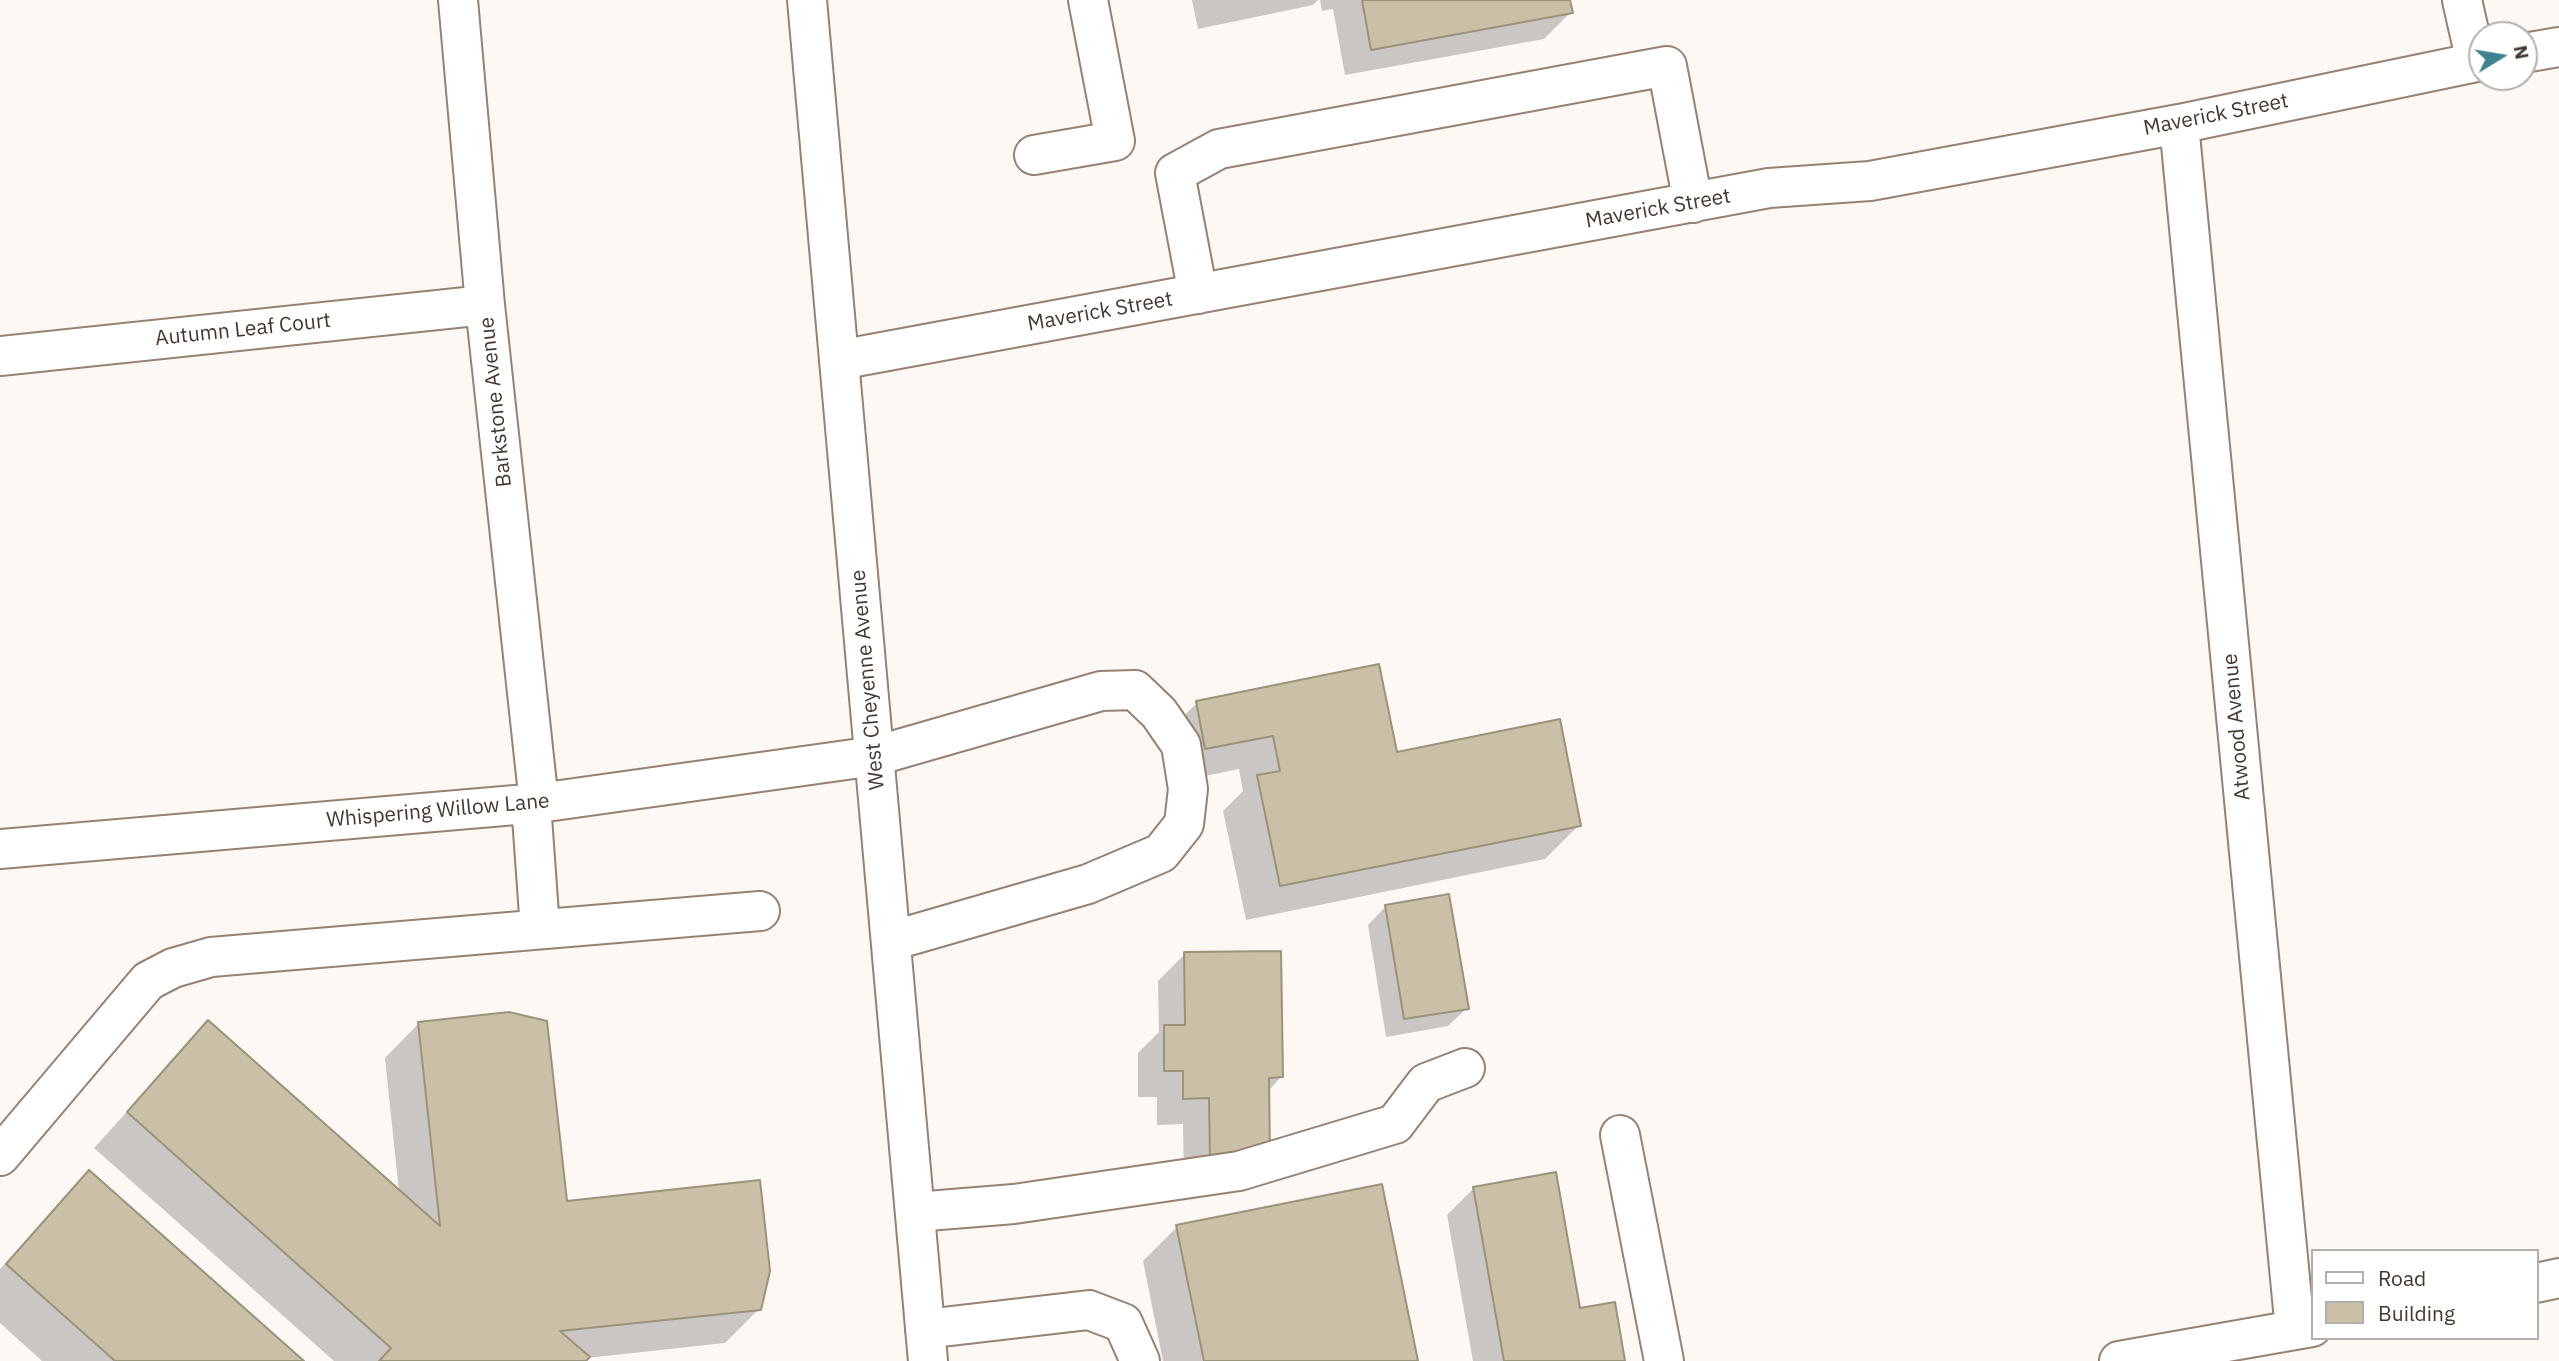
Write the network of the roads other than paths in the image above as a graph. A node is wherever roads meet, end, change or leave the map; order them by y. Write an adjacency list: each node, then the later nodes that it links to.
1 (458, 0): 13 (street, Barkstone Avenue)
2 (807, 0): 15 (street, West Cheyenne Avenue)
3 (1088, 0): 10 (street)
4 (2462, 0): 5 (street, Maverick Street)
5 (2468, 22)
6 (2559, 47): 7 (street)
7 (2538, 51)
8 (2468, 63): 9 (street, Maverick Street)
9 (2179, 124): 11 (street, Maverick Street); 28 (street, Atwood Avenue)
10 (1034, 155)
11 (1693, 203): 12 (street, Maverick Street); 12 (street)
12 (1199, 294): 15 (street, Maverick Street)
13 (485, 305): 14 (street, Autumn Leaf Court); 17 (street, Barkstone Avenue)
14 (0, 356)
15 (839, 360): 16 (street, West Cheyenne Avenue)
16 (875, 756): 17 (street, Whispering Willow Lane); 21 (street, West Cheyenne Avenue); 21 (street, Whispering Willow Lane)
17 (535, 803): 18 (street, Whispering Willow Lane); 20 (street, Barkstone Avenue)
18 (0, 849)
19 (760, 911): 20 (street)
20 (540, 929): 24 (street)
21 (891, 941): 25 (street, West Cheyenne Avenue)
22 (1465, 1068): 25 (street)
23 (1620, 1135): 32 (street)
24 (0, 1156)
25 (915, 1212): 29 (street, West Cheyenne Avenue)
26 (2559, 1278): 27 (street)
27 (2538, 1283)
28 (2304, 1329): 30 (street)
29 (927, 1345): 31 (street)
30 (2202, 1354): 33 (street)
31 (1140, 1361)
32 (1664, 1361)
33 (2119, 1361)

